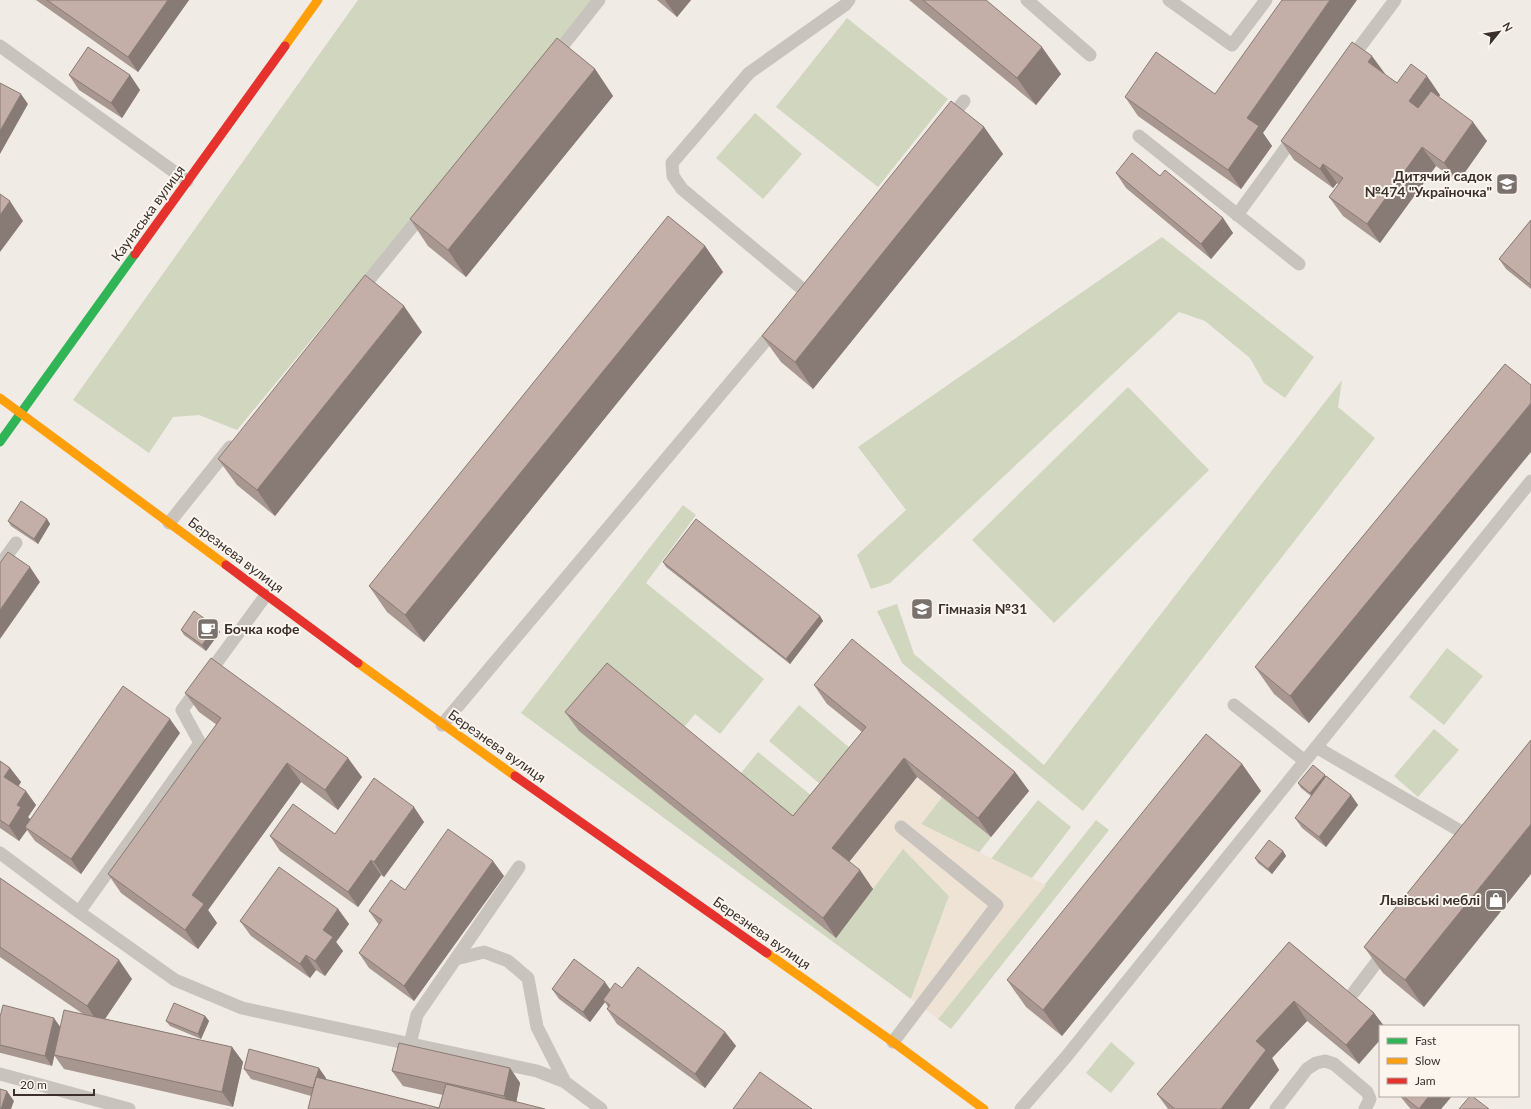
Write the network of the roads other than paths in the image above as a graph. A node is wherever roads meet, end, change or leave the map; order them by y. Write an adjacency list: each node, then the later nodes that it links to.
1 (318, 0): 16 (street, Каунаська вулиця)
2 (599, 0): 10 (lane)
3 (849, 0): 21 (lane)
4 (1027, 0): 9 (lane)
5 (1169, 0): 6 (lane)
6 (1266, 0)
7 (1395, 0): 11 (lane)
8 (0, 46): 16 (lane)
9 (1090, 55)
10 (543, 69)
11 (1344, 70)
12 (964, 101): 14 (lane)
13 (1302, 126): 18 (lane)
14 (939, 132)
15 (1139, 136): 18 (lane)
16 (188, 181): 26 (street, Каунаська вулиця)
17 (433, 202): 22 (lane)
18 (1237, 215): 19 (lane)
19 (1299, 264)
20 (816, 279): 21 (lane)
21 (806, 292): 23 (lane)
22 (352, 300)
23 (796, 304)
24 (786, 316): 35 (lane)
25 (0, 398): 26 (street, Березнева вулиця)
26 (20, 413): 28 (street, Каунаська вулиця); 30 (street, Березнева вулиця)
27 (236, 439): 30 (lane)
28 (0, 442)
29 (1531, 481): 36 (lane)
30 (169, 523): 33 (street, Березнева вулиця)
31 (16, 543): 32 (lane)
32 (0, 565)
33 (266, 595): 35 (street, Березнева вулиця); 44 (lane)
34 (1234, 706): 37 (lane)
35 (442, 725): 48 (street, Березнева вулиця)
36 (1316, 747): 37 (lane); 40 (lane)
37 (1305, 762): 55 (lane)
38 (902, 827): 48 (lane)
39 (1484, 827): 40 (lane)
40 (1474, 839): 41 (lane)
41 (1464, 851)
42 (0, 853): 44 (lane)
43 (519, 867): 46 (lane)
44 (79, 912): 49 (lane)
45 (1392, 943): 47 (lane)
46 (456, 959): 49 (lane); 51 (lane)
47 (1354, 992)
48 (893, 1042): 54 (street, Березнева вулиця)
49 (410, 1044): 51 (lane)
50 (0, 1074): 52 (lane)
51 (565, 1082): 53 (lane)
52 (129, 1109)
53 (601, 1109)
54 (984, 1109)
55 (1021, 1109)
56 (1276, 1109): 57 (lane)
57 (1365, 1109)

